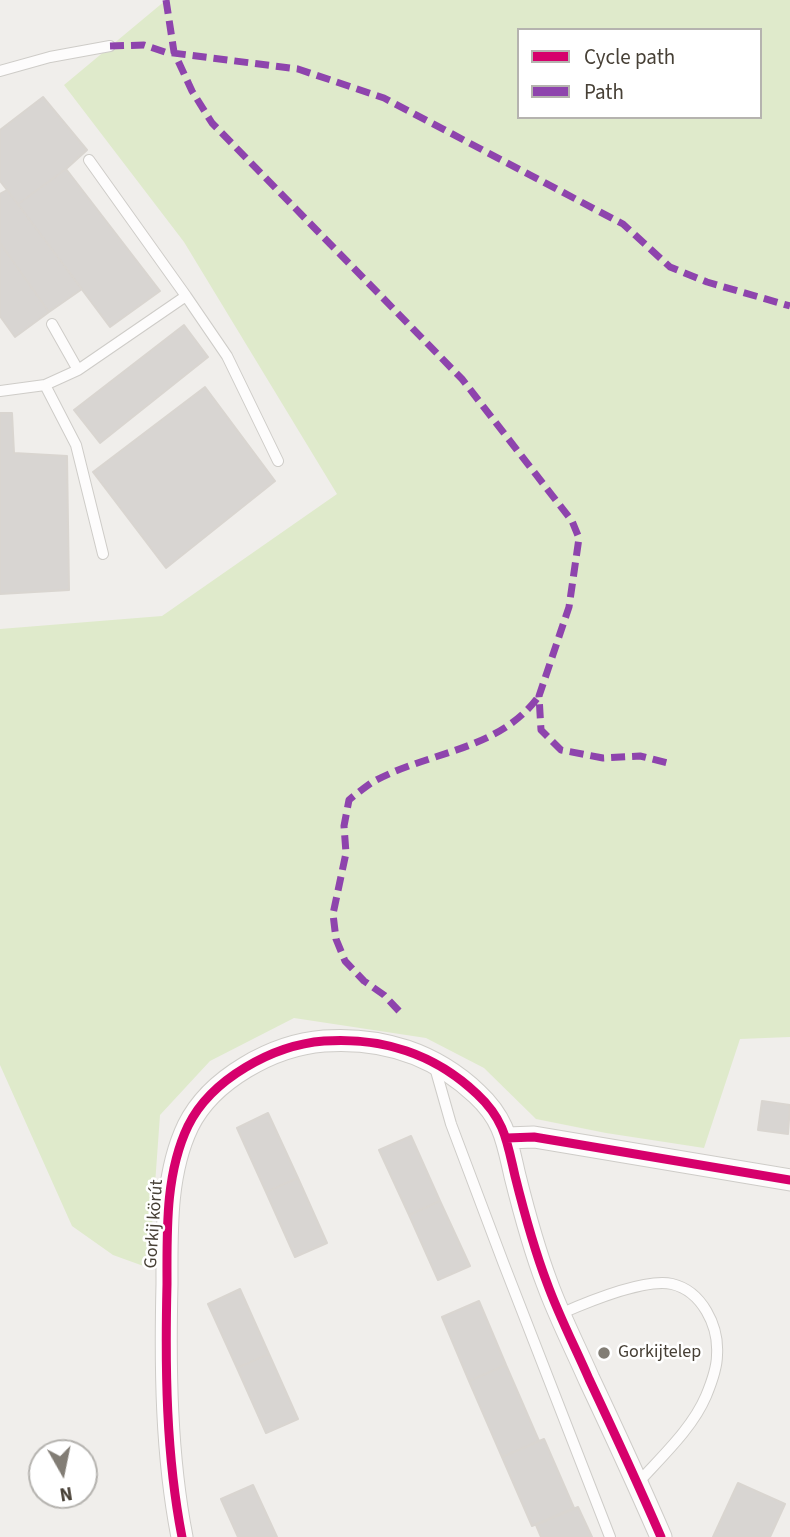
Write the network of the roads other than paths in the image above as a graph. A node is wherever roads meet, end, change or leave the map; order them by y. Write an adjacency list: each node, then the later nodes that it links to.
1 (110, 46): 2 (lane)
2 (0, 71)
3 (89, 160): 4 (lane)
4 (186, 296): 6 (lane); 9 (lane)
5 (52, 324): 6 (lane)
6 (78, 370): 7 (lane)
7 (44, 385): 8 (lane); 10 (lane)
8 (0, 391)
9 (278, 461)
10 (103, 554)
11 (433, 1061): 12 (street, Gorkij körút); 16 (street, Gorkij körút); 17 (lane)
12 (508, 1138): 13 (street); 14 (street)
13 (790, 1180)
14 (560, 1314): 15 (street); 15 (lane)
15 (637, 1484): 18 (street)
16 (182, 1537)
17 (610, 1537)
18 (661, 1537)

